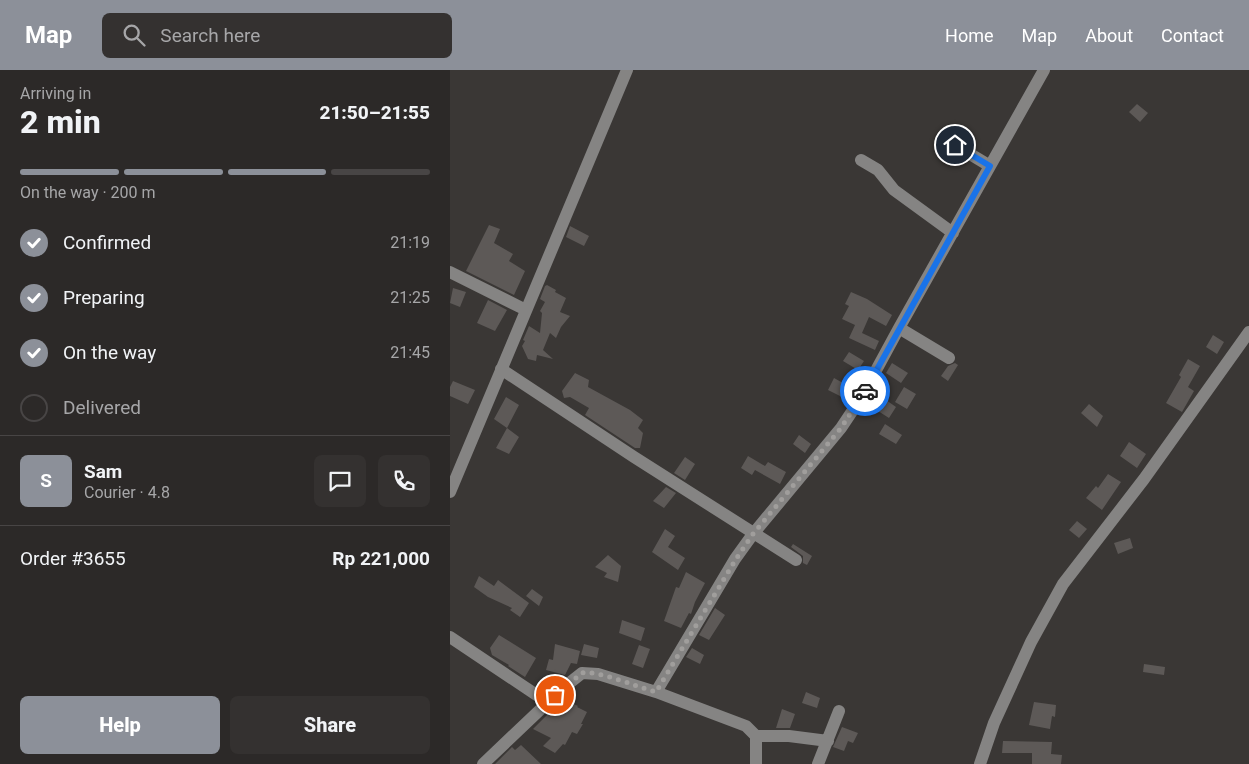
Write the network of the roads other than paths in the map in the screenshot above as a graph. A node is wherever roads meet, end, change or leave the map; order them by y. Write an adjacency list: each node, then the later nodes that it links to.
1 (627, 70): 8 (street)
2 (1044, 70): 5 (street)
3 (955, 145): 5 (street)
4 (861, 160): 6 (street)
5 (990, 166): 6 (street)
6 (953, 233): 9 (street)
7 (450, 272): 8 (street)
8 (526, 310): 12 (street)
9 (898, 328): 11 (street); 14 (street)
10 (1249, 332): 25 (street)
11 (949, 358)
12 (502, 369): 13 (street); 14 (street)
13 (450, 492)
14 (753, 534): 15 (street); 17 (street)
15 (796, 560)
16 (450, 637): 18 (street)
17 (656, 692): 18 (street); 20 (street)
18 (547, 702): 22 (street)
19 (839, 711): 21 (street)
20 (756, 736): 21 (street); 23 (street)
21 (828, 741): 24 (street)
22 (483, 764)
23 (756, 764)
24 (818, 764)
25 (980, 764)

